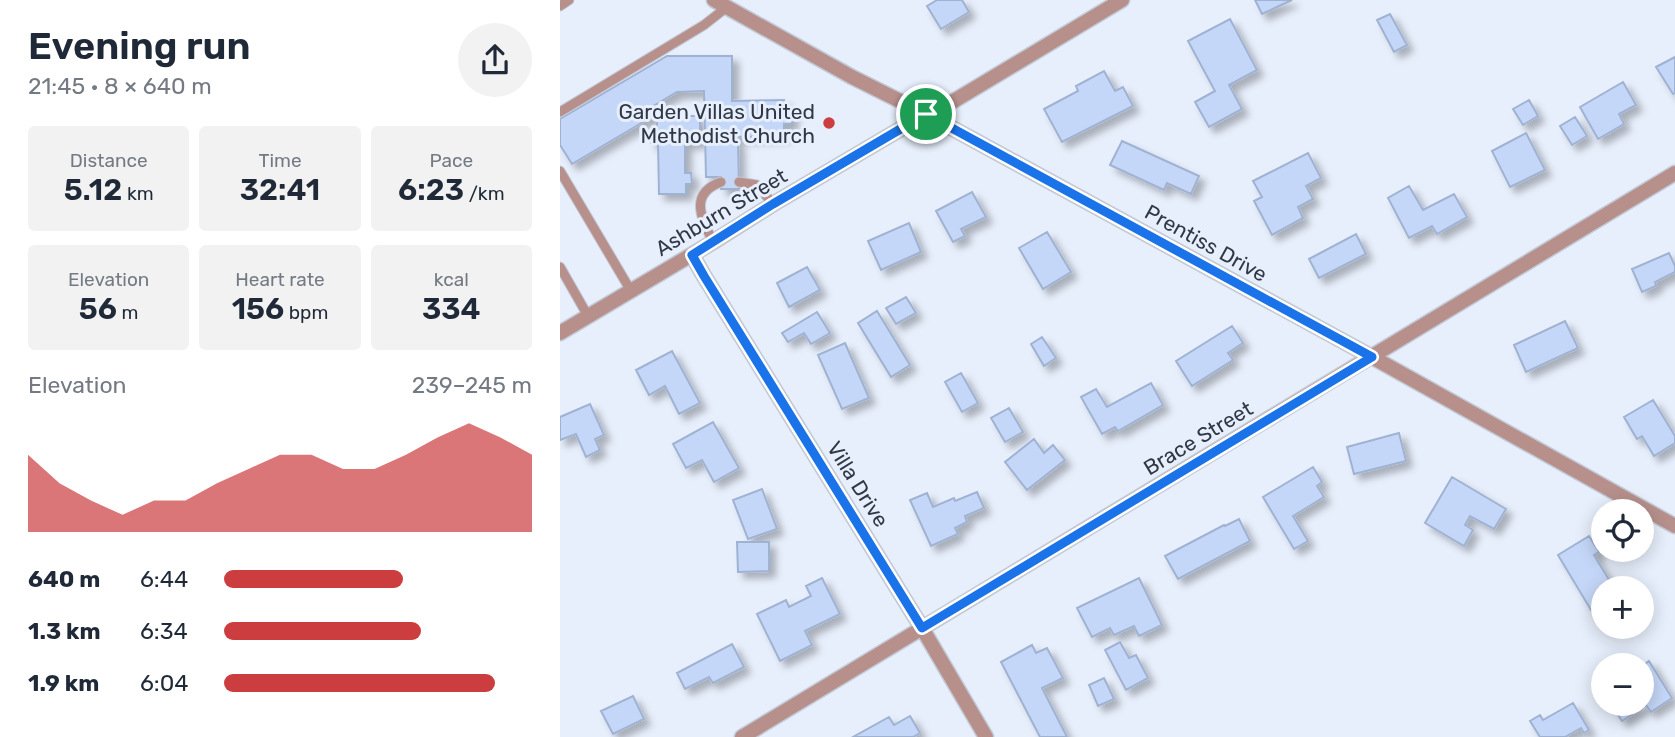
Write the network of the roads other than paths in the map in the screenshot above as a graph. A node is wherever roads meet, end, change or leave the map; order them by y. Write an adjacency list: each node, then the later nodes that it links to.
1 (569, 0): 4 (lane)
2 (1122, 0): 6 (street, Ashburn Street)
3 (721, 4): 5 (lane); 6 (street, Prentiss Drive)
4 (560, 6)
5 (560, 112)
6 (926, 114): 11 (street, Ashburn Street); 18 (street, Prentiss Drive)
7 (560, 172): 15 (lane)
8 (1675, 173): 18 (street, Brace Street)
9 (721, 182): 12 (lane)
10 (739, 182): 11 (lane)
11 (773, 204): 12 (street, Ashburn Street)
12 (713, 242): 13 (street, Ashburn Street)
13 (692, 255): 15 (street, Ashburn Street); 20 (street, Villa Drive)
14 (560, 267): 16 (lane)
15 (631, 291): 16 (street, Ashburn Street)
16 (589, 316): 17 (street, Ashburn Street)
17 (560, 333)
18 (1372, 357): 19 (street, Prentiss Drive); 20 (street, Brace Street)
19 (1675, 526)
20 (922, 628): 21 (street, Brace Street); 22 (street, Villa Drive)
21 (742, 737)
22 (986, 737)

